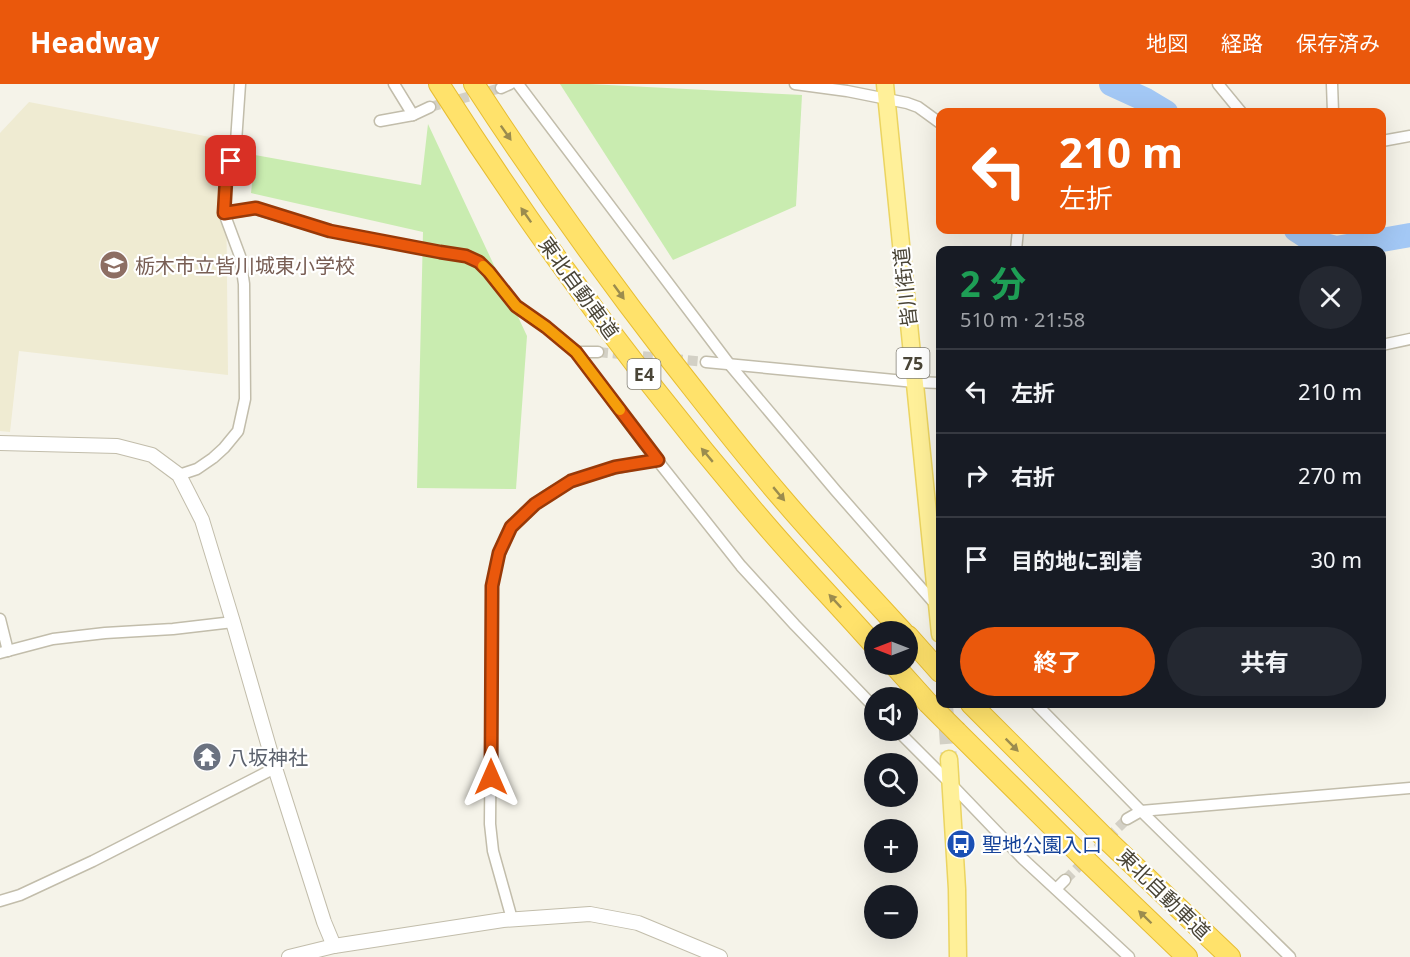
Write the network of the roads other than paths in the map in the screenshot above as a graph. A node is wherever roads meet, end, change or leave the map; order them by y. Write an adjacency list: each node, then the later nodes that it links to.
1 (240, 84): 18 (street)
2 (394, 84): 13 (street)
3 (439, 84): 35 (highway, 東北自動車道 / E4, one-way to 3)
4 (474, 84): 33 (highway, 東北自動車道 / E4, one-way to 33)
5 (518, 84): 24 (street)
6 (795, 84): 9 (street)
7 (1218, 84): 11 (street)
8 (1332, 84): 12 (street)
9 (885, 92): 14 (street); 25 (main road, 皆川街道 / 75)
10 (430, 107): 13 (street)
11 (1238, 108)
12 (1333, 108)
13 (413, 115): 15 (street)
14 (936, 120)
15 (380, 122)
16 (1410, 136): 17 (street)
17 (1386, 140)
18 (224, 213): 21 (street); 29 (street)
19 (1410, 339): 20 (street)
20 (1386, 344)
21 (576, 352): 22 (street); 28 (street)
22 (598, 352)
23 (706, 362): 24 (street)
24 (730, 365): 25 (street); 31 (street)
25 (915, 382): 26 (street); 30 (main road, 皆川街道 / 75)
26 (936, 383)
27 (0, 443): 29 (street)
28 (658, 460): 40 (street); 53 (street)
29 (179, 475): 34 (street)
30 (936, 580)
31 (936, 605)
32 (0, 619): 37 (street)
33 (893, 621)
34 (233, 622): 37 (street); 45 (street)
35 (864, 634)
36 (918, 648): 38 (highway)
37 (4, 652)
38 (936, 668)
39 (903, 675): 59 (highway, 東北自動車道, one-way to 39, bridge)
40 (864, 697)
41 (975, 708): 60 (highway, 東北自動車道, one-way to 60)
42 (1040, 708): 48 (street)
43 (908, 741): 46 (street)
44 (949, 759): 46 (main road)
45 (275, 768): 52 (street); 54 (street)
46 (951, 784): 51 (street); 57 (main road)
47 (1410, 788): 48 (street)
48 (1141, 811): 49 (street); 61 (street)
49 (1127, 819)
50 (1065, 880): 51 (street)
51 (1056, 889): 58 (street)
52 (0, 901)
53 (512, 919): 54 (street); 56 (street)
54 (335, 952): 55 (street)
55 (289, 957)
56 (720, 957)
57 (958, 957)
58 (1129, 957)
59 (1187, 957)
60 (1230, 957)
61 (1290, 957)

